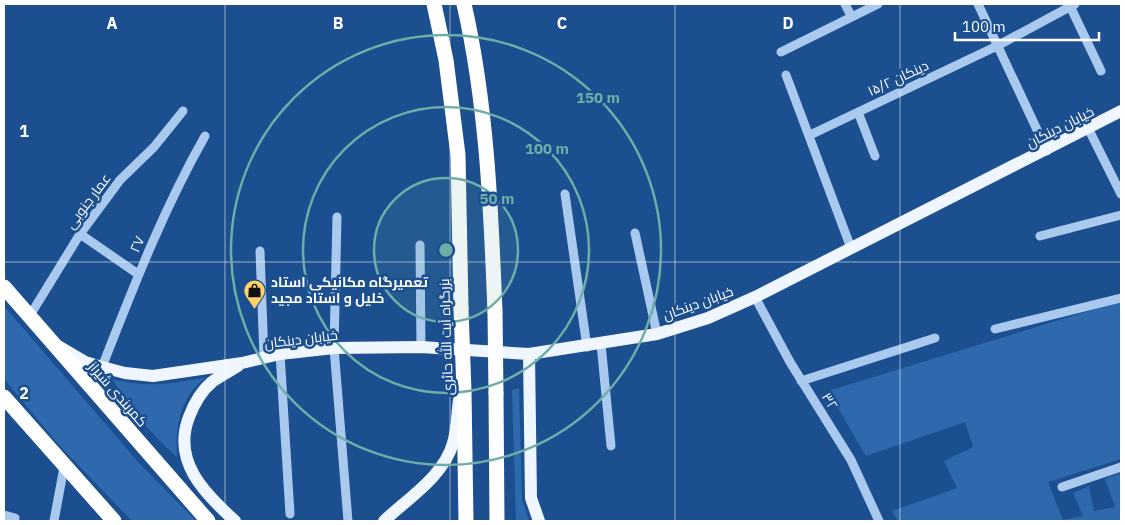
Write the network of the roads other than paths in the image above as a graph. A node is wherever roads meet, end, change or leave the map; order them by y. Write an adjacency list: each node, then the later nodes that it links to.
1 (434, 4): 46 (highway, بزرگراه آیت الله حائری, bridge)
2 (464, 4): 54 (highway, bridge)
3 (845, 4): 7 (street)
4 (878, 4): 7 (street)
5 (978, 4): 8 (street)
6 (1072, 5): 8 (street, ۱۵/۲ دینکان); 10 (street)
7 (851, 16): 9 (street)
8 (997, 46): 14 (street, ۱۵/۲ دینکان); 18 (street)
9 (781, 52)
10 (1101, 71)
11 (786, 75): 16 (street)
12 (184, 111): 25 (street, عمار جنوبی)
13 (1121, 111): 15 (main road, خیابان دینکان)
14 (858, 112): 16 (street, ۱۵/۲ دینکان); 19 (street)
15 (1088, 130): 18 (main road, خیابان دینکان); 21 (street)
16 (810, 135): 28 (street)
17 (205, 136): 30 (street, ۲۷)
18 (1047, 151): 28 (main road, خیابان دینکان)
19 (875, 156)
20 (564, 194): 40 (street)
21 (1121, 194)
22 (1121, 215): 26 (street)
23 (338, 217): 42 (street)
24 (635, 233): 36 (street)
25 (80, 234): 30 (street); 34 (street, عمار جنوبی)
26 (1040, 236)
27 (420, 245): 41 (street)
28 (851, 248): 32 (main road, خیابان دینکان)
29 (260, 251): 45 (street)
30 (138, 274): 48 (street, ۲۷)
31 (4, 287): 34 (highway, کمربندی شیراز)
32 (755, 297): 36 (main road, خیابان دینکان); 49 (street, ۳۲)
33 (1121, 298): 35 (street)
34 (29, 317): 38 (highway, کمربندی شیراز)
35 (995, 329)
36 (657, 334): 39 (main road, خیابان دینکان)
37 (936, 338): 49 (street)
38 (50, 341): 48 (main road, خیابان دینکان); 61 (highway, کمربندی شیراز)
39 (601, 344): 40 (main road, خیابان دینکان); 51 (street)
40 (587, 346): 44 (main road, خیابان دینکان)
41 (421, 347): 42 (main road, خیابان دینکان); 44 (main road, خیابان دینکان)
42 (334, 348): 43 (main road, خیابان دینکان); 63 (street)
43 (280, 354): 45 (main road, خیابان دینکان); 56 (street)
44 (529, 354): 68 (main road)
45 (264, 358): 47 (main road, خیابان دینکان)
46 (464, 358): 64 (main road); 65 (highway, بزرگراه آیت الله حائری, bridge)
47 (242, 363): 48 (main road, خیابان دینکان); 62 (main road)
48 (102, 367)
49 (801, 381): 69 (street, ۳۲)
50 (5, 405): 52 (highway)
51 (611, 446)
52 (64, 467): 59 (street); 60 (highway)
53 (1121, 467): 55 (street)
54 (497, 487): 66 (highway); 67 (highway)
55 (1062, 488)
56 (290, 514)
57 (4, 515): 58 (street)
58 (15, 518)
59 (54, 521)
60 (114, 521)
61 (208, 521)
62 (235, 521)
63 (348, 521)
64 (384, 521)
65 (466, 521)
66 (497, 521)
67 (503, 521)
68 (539, 521)
69 (880, 521)

